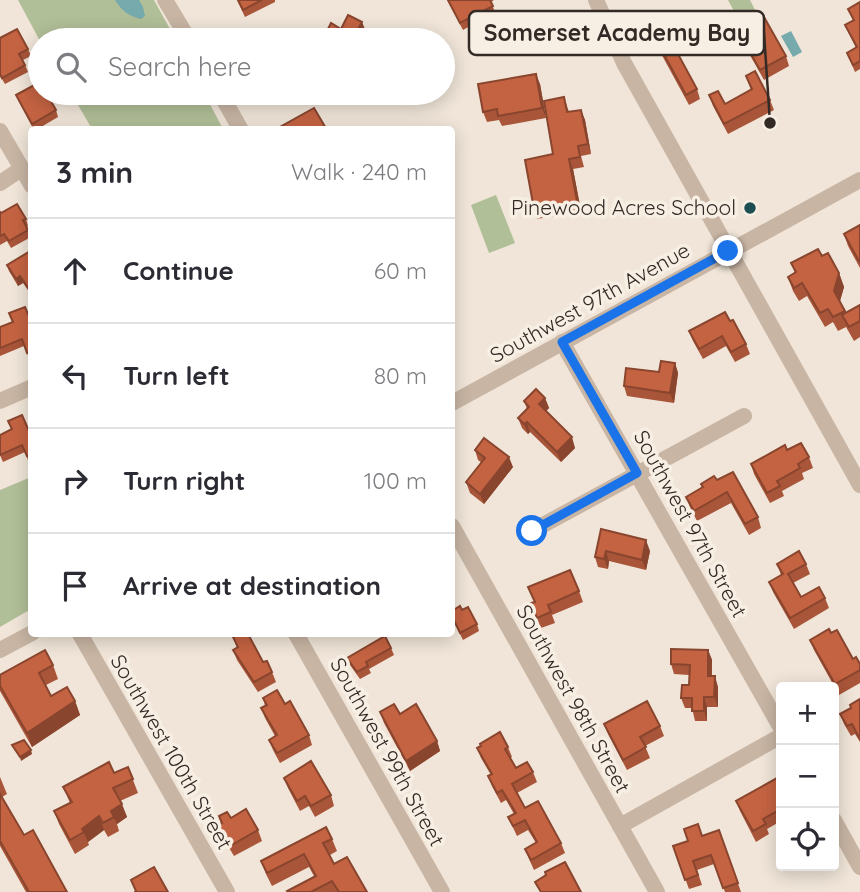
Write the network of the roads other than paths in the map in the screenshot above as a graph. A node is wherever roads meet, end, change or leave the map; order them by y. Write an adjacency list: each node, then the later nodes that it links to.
1 (165, 0): 3 (street)
2 (596, 0): 11 (street)
3 (182, 28)
4 (227, 105): 5 (street)
5 (240, 126)
6 (0, 131): 7 (street)
7 (22, 169): 8 (street); 10 (street)
8 (28, 179)
9 (860, 180): 11 (street, Southwest 97th Avenue)
10 (0, 183)
11 (728, 251): 12 (street, Southwest 97th Avenue); 18 (street)
12 (562, 342): 15 (street, Southwest 97th Avenue); 17 (street, Southwest 97th Street)
13 (28, 389): 14 (street)
14 (0, 401)
15 (455, 401)
16 (744, 416): 17 (street)
17 (637, 473): 20 (street); 25 (street, Southwest 97th Street)
18 (860, 485)
19 (455, 531): 27 (street, Southwest 98th Street)
20 (532, 531)
21 (28, 635): 24 (street)
22 (82, 637): 30 (street, Southwest 100th Street)
23 (298, 637): 31 (street, Southwest 99th Street)
24 (0, 650)
25 (776, 719)
26 (776, 740): 27 (street)
27 (620, 826): 32 (street, Southwest 98th Street)
28 (839, 829): 29 (street)
29 (860, 867)
30 (227, 892)
31 (442, 892)
32 (657, 892)

